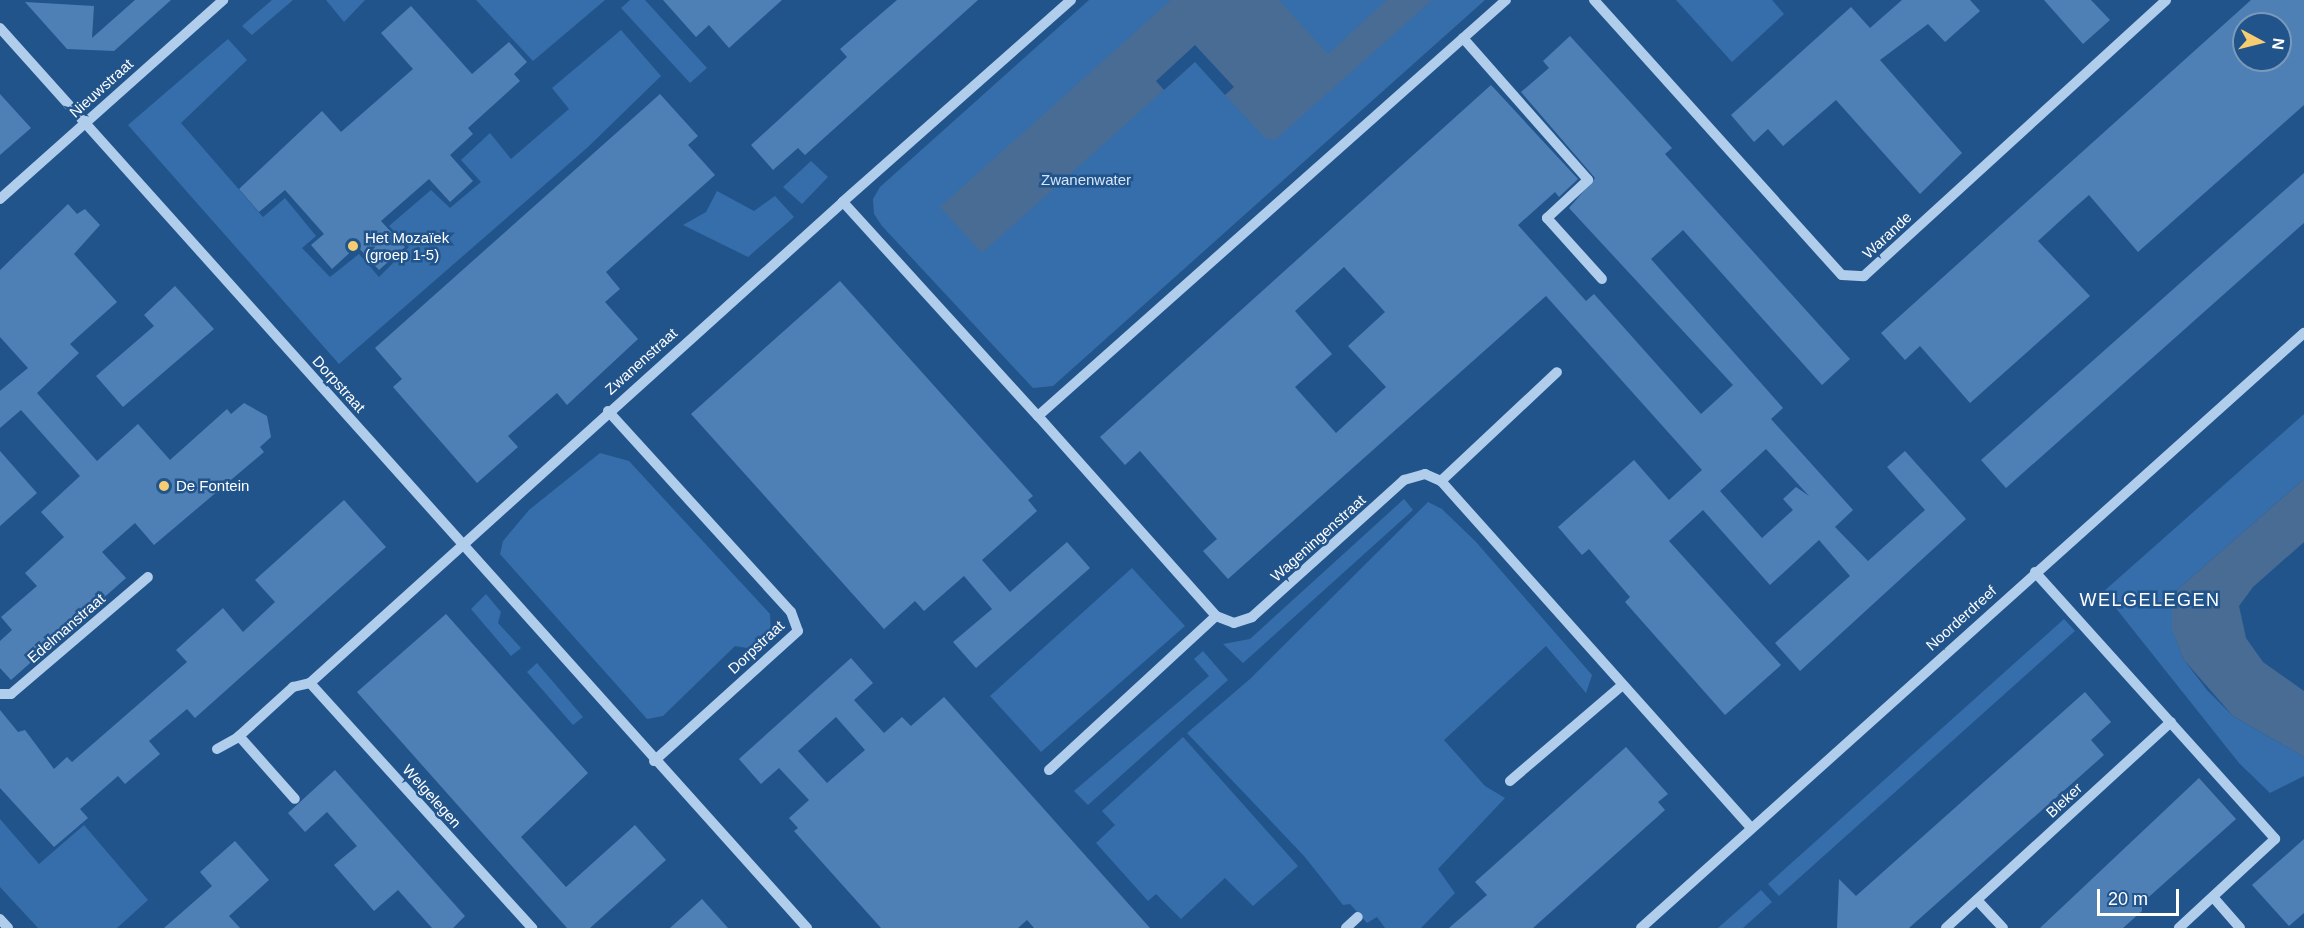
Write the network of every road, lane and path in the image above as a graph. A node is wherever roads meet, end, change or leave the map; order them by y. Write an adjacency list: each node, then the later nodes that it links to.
1 (223, 0): 8 (street, Nieuwstraat)
2 (1071, 0): 10 (street)
3 (1506, 0): 7 (street)
4 (1594, 0): 5 (street, Warande)
5 (2166, 0)
6 (0, 28): 8 (street, Dorpstraat)
7 (1463, 38): 11 (street); 15 (street)
8 (86, 122): 9 (street, Nieuwstraat); 17 (street, Dorpstraat)
9 (0, 199)
10 (843, 202): 14 (street, Zwanenstraat); 15 (street)
11 (1602, 279)
12 (2304, 333): 18 (street, Noorderdreef)
13 (1557, 372): 16 (street)
14 (608, 411): 17 (street, Zwanenstraat); 27 (street, Dorpstraat)
15 (1038, 416): 20 (street)
16 (1441, 481): 20 (street, Wageningenstraat); 22 (street)
17 (461, 544): 21 (street); 27 (street, Dorpstraat)
18 (2035, 572): 24 (street); 31 (street, Noorderdreef)
19 (148, 577): 23 (street, Edelmanstraat)
20 (1216, 616): 28 (street)
21 (310, 683): 25 (street); 37 (street, Welgelegen)
22 (1620, 687): 29 (street); 31 (street)
23 (0, 694)
24 (2171, 722): 32 (street); 33 (street, Bleker)
25 (239, 736): 26 (street); 30 (street)
26 (217, 749)
27 (654, 761): 38 (street, Dorpstraat)
28 (1049, 770)
29 (1510, 781)
30 (296, 799)
31 (1751, 828): 40 (street, Noorderdreef)
32 (2213, 897): 43 (street); 44 (street)
33 (1977, 900): 41 (street, Bleker); 42 (street)
34 (1358, 917): 39 (street)
35 (0, 919): 36 (street)
36 (8, 928)
37 (532, 928)
38 (807, 928)
39 (1346, 928)
40 (1641, 928)
41 (1946, 928)
42 (2003, 928)
43 (2179, 928)
44 (2240, 928)

